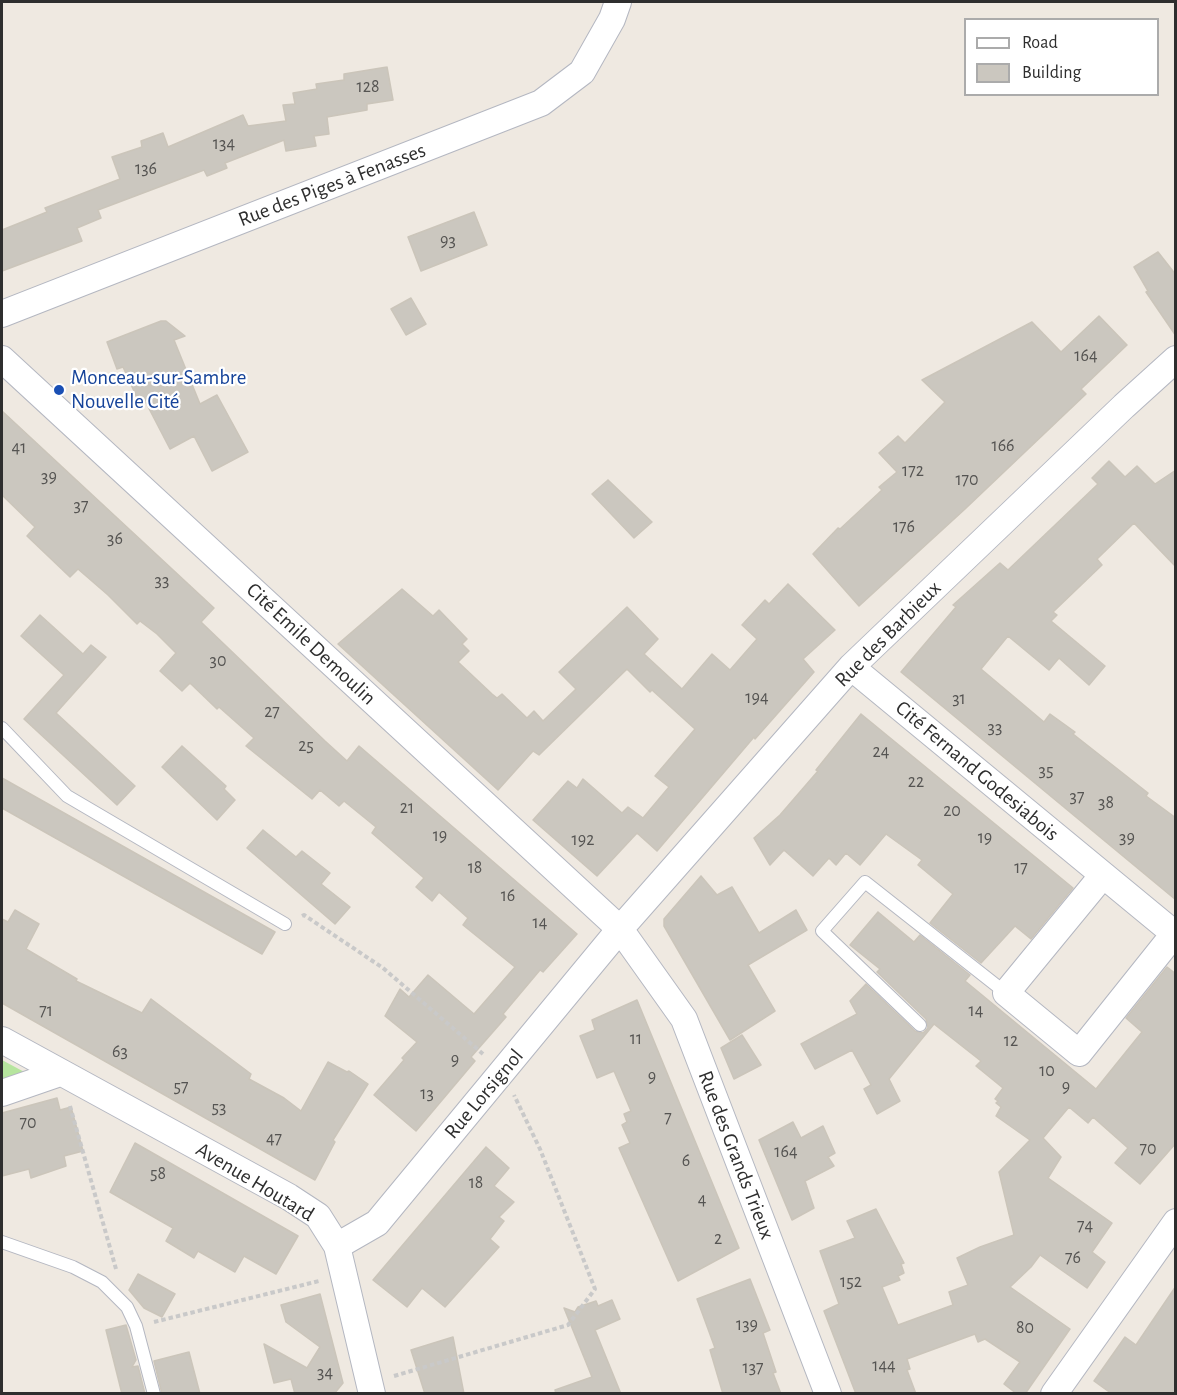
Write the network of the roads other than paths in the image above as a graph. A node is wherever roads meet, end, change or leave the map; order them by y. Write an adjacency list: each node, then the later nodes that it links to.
1 (618, 2): 2 (street, Rue des Piges à Fenasses)
2 (2, 314)
3 (2, 359): 9 (street, Cité Emile Demoulin)
4 (1176, 359): 5 (street, Rue des Barbieux)
5 (851, 667): 7 (street, Cité Fernand Godesiabois); 9 (street, Rue des Barbieux)
6 (2, 728): 8 (lane)
7 (1103, 875): 10 (street, Cité Fernand Godesiabois); 11 (street)
8 (285, 924)
9 (620, 929): 18 (street, Rue Lorsignol); 21 (street, Rue des Grands Trieux)
10 (1175, 935): 11 (street, Cité Fernand Godesiabois)
11 (1006, 993): 12 (lane, Cité Fernand Godesiabois)
12 (920, 1025)
13 (2, 1040): 14 (street, Avenue Houtard)
14 (60, 1073): 15 (street); 18 (street, Avenue Houtard)
15 (2, 1093)
16 (1176, 1222): 22 (street)
17 (2, 1242): 20 (lane)
18 (337, 1246): 19 (street, Avenue Houtard)
19 (372, 1391)
20 (154, 1394)
21 (828, 1394)
22 (1054, 1394)

